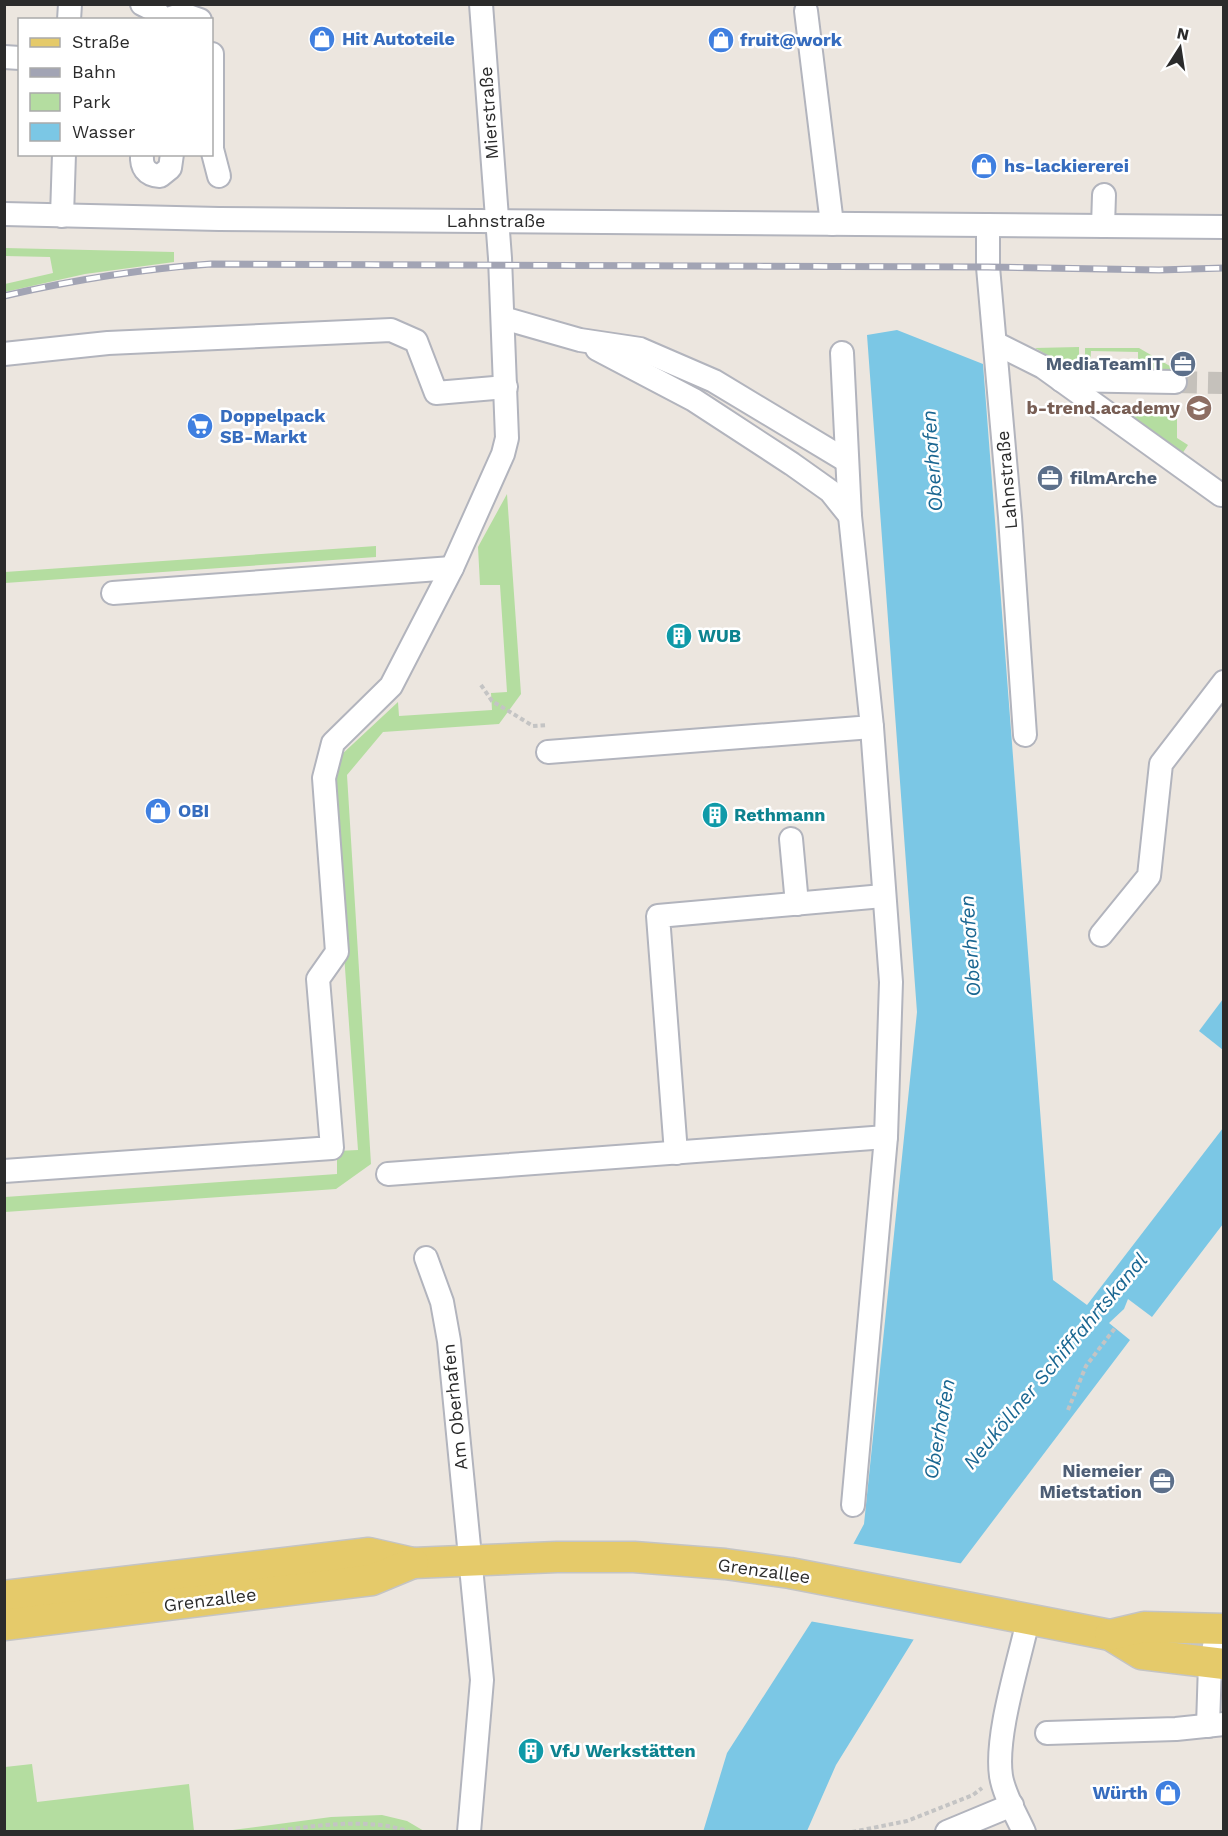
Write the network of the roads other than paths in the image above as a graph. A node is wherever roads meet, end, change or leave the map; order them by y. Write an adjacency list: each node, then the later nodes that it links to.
1 (142, 4): 4 (street)
2 (481, 4): 15 (street, Mierstraße)
3 (806, 10): 16 (street)
4 (162, 18)
5 (170, 18): 6 (street)
6 (194, 18)
7 (213, 153): 11 (street)
8 (64, 156): 14 (street)
9 (142, 156): 10 (street)
10 (172, 156)
11 (199, 156)
12 (1104, 195): 18 (street)
13 (4, 214): 14 (street, Lahnstraße)
14 (62, 216): 15 (street, Lahnstraße)
15 (497, 221): 16 (street, Lahnstraße); 20 (street, Mierstraße)
16 (832, 224): 17 (street, Lahnstraße)
17 (988, 225): 18 (street, Lahnstraße); 22 (street, Lahnstraße)
18 (1103, 226): 19 (street, Lahnstraße)
19 (1224, 227)
20 (503, 318): 21 (street); 27 (street, Mierstraße)
21 (580, 340): 28 (street); 30 (street)
22 (995, 344): 25 (street); 35 (street, Lahnstraße)
23 (842, 353): 28 (street)
24 (4, 354): 27 (street)
25 (1061, 380): 26 (street); 29 (street)
26 (1175, 382)
27 (506, 387): 31 (street, Mierstraße)
28 (848, 462): 30 (street)
29 (1221, 495)
30 (850, 516): 34 (street)
31 (453, 568): 32 (street); 43 (street, Mierstraße)
32 (113, 593)
33 (1224, 682): 40 (street)
34 (872, 727): 36 (street); 38 (street)
35 (1025, 735)
36 (548, 752)
37 (791, 839): 39 (street)
38 (883, 896): 39 (street); 41 (street)
39 (797, 904): 42 (street)
40 (1101, 935)
41 (886, 1137): 42 (street); 46 (street)
42 (676, 1153): 44 (street)
43 (4, 1171)
44 (388, 1174)
45 (426, 1258): 47 (street, Am Oberhafen)
46 (853, 1505)
47 (470, 1560): 48 (main road, Grenzallee); 50 (main road, Grenzallee); 58 (street, Am Oberhafen)
48 (413, 1563): 49 (main road, Grenzallee); 51 (main road, Grenzallee)
49 (4, 1596)
50 (1021, 1618): 53 (main road, Grenzallee); 57 (street)
51 (4, 1625)
52 (1221, 1629): 53 (main road, Grenzallee); 54 (street)
53 (1110, 1635): 54 (main road, Grenzallee)
54 (1217, 1664): 55 (street)
55 (1216, 1725): 56 (street)
56 (1047, 1733)
57 (1011, 1806): 59 (street); 60 (street)
58 (469, 1832)
59 (947, 1832)
60 (1024, 1832)

